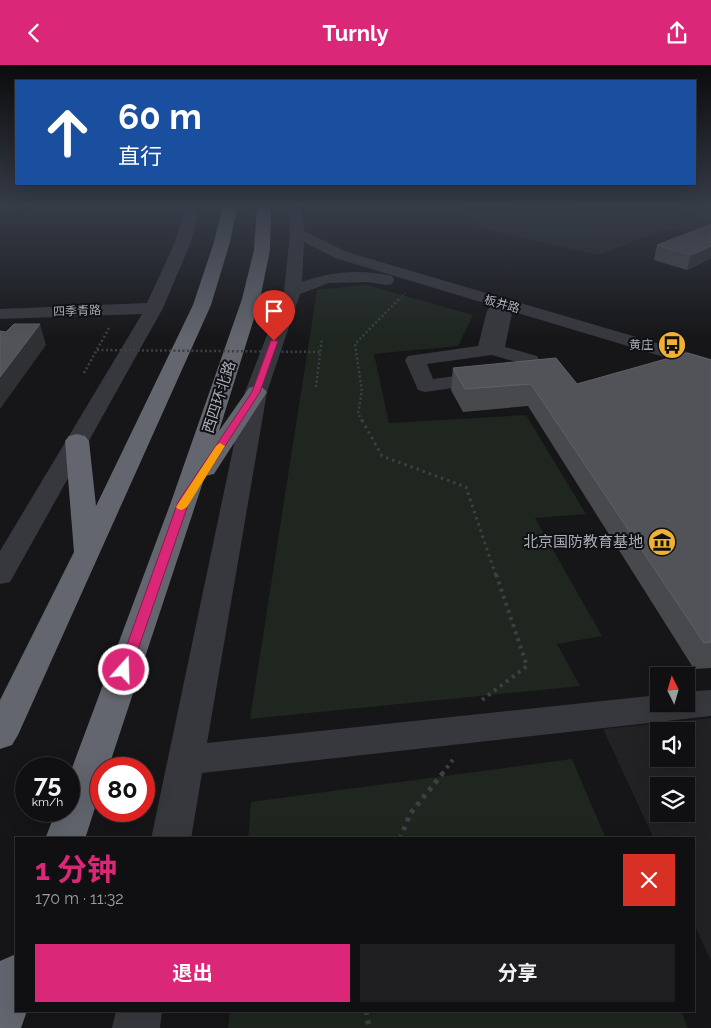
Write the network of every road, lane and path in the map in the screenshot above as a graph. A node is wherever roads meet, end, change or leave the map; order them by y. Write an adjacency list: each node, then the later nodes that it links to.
1 (180, 251): 8 (street)
2 (219, 251): 22 (highway)
3 (262, 251): 21 (highway, 西四环北路)
4 (295, 251): 6 (street)
5 (333, 251): 15 (street, 板井路)
6 (292, 291): 9 (street); 19 (street)
7 (406, 292): 25 (path)
8 (154, 308): 10 (street, 四季青路); 20 (street)
9 (500, 312): 9 (street); 17 (street)
10 (0, 314)
11 (112, 323): 13 (path)
12 (322, 338): 14 (path)
13 (97, 350): 14 (path, bridge); 16 (path)
14 (320, 352): 18 (path)
15 (711, 365)
16 (84, 373)
17 (711, 374)
18 (316, 387)
19 (256, 392): 21 (highway); 27 (street)
20 (77, 441): 22 (highway); 23 (street)
21 (184, 502): 28 (highway, 西四环北路)
22 (87, 553): 26 (highway)
23 (0, 575)
24 (711, 703): 25 (street)
25 (478, 728): 27 (street); 30 (path)
26 (0, 735)
27 (186, 760): 29 (street)
28 (66, 837)
29 (172, 837)
30 (401, 837)
31 (15, 980): 34 (highway)
32 (139, 1012): 35 (street)
33 (366, 1012): 36 (path)
34 (0, 1023)
35 (136, 1028)
36 (369, 1028)

